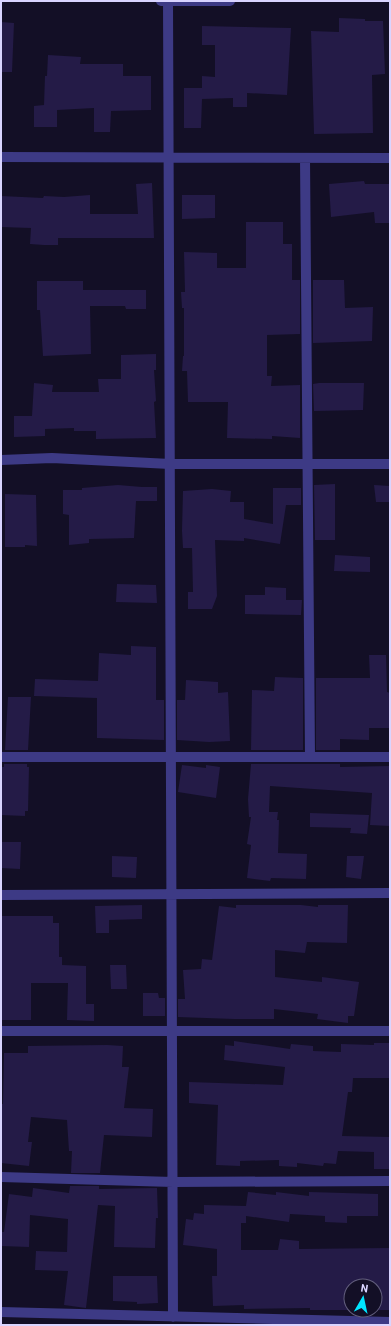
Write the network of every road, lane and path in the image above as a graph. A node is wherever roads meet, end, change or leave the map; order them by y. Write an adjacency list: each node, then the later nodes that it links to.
1 (161, 1): 2 (street)
2 (168, 1): 3 (street); 5 (street)
3 (230, 1)
4 (1, 157): 5 (street)
5 (168, 158): 6 (street); 9 (street)
6 (305, 158): 7 (street); 10 (street)
7 (390, 158)
8 (1, 460): 9 (street)
9 (170, 464): 10 (street); 15 (street)
10 (308, 464): 11 (street); 12 (street)
11 (390, 464)
12 (310, 756): 14 (street); 15 (street)
13 (1, 757): 15 (street)
14 (390, 757)
15 (171, 758): 17 (street)
16 (390, 893): 17 (street)
17 (171, 894): 18 (street); 20 (street)
18 (1, 895)
19 (1, 1031): 20 (street)
20 (172, 1031): 21 (street); 24 (street)
21 (390, 1031)
22 (1, 1177): 24 (street)
23 (390, 1181): 24 (street)
24 (173, 1182): 26 (street)
25 (1, 1312): 26 (street)
26 (173, 1317): 27 (street)
27 (390, 1322)

